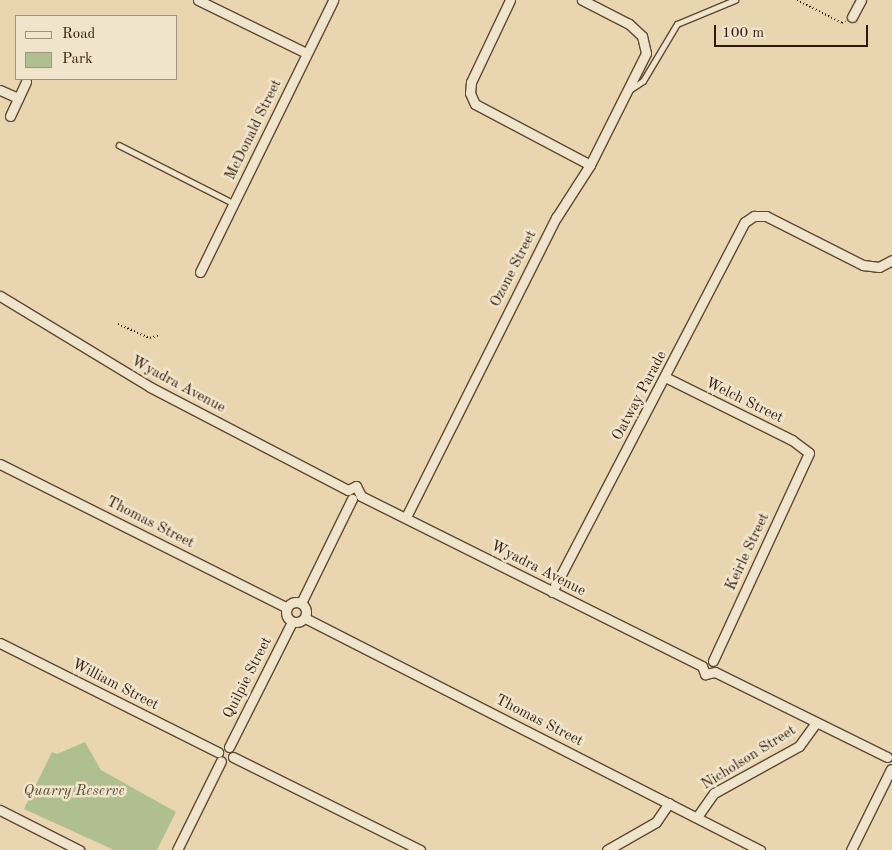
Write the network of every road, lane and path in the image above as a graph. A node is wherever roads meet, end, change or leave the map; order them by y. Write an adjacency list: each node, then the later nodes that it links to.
1 (198, 0): 9 (street)
2 (332, 0): 9 (street, McDonald Street)
3 (510, 0): 16 (street)
4 (582, 0): 11 (street, Ozone Street)
5 (735, 0): 11 (lane)
6 (797, 0): 8 (path)
7 (861, 0): 8 (street)
8 (852, 18)
9 (306, 53): 17 (street, McDonald Street)
10 (26, 82): 13 (street)
11 (629, 89): 16 (street, Ozone Street)
12 (0, 90): 13 (street)
13 (18, 98): 14 (street)
14 (10, 116)
15 (120, 145): 17 (lane)
16 (590, 165): 29 (street, Ozone Street)
17 (233, 203): 19 (street, McDonald Street)
18 (892, 260): 23 (street, Oatway Parade)
19 (200, 272)
20 (0, 296): 26 (street, Wyadra Avenue)
21 (118, 324): 22 (path)
22 (159, 335)
23 (665, 377): 24 (street, Welch Street); 30 (street, Oatway Parade)
24 (809, 453): 36 (street, Keirle Street)
25 (0, 464): 32 (street, Thomas Street)
26 (348, 490): 27 (street, Wyadra Avenue); 28 (street)
27 (361, 496): 28 (street); 29 (street, Wyadra Avenue)
28 (352, 500): 31 (street)
29 (406, 517): 30 (street, Wyadra Avenue)
30 (552, 592): 37 (street, Wyadra Avenue)
31 (301, 603): 32 (street); 33 (street)
32 (287, 608): 34 (street)
33 (305, 618): 34 (street); 46 (street, Thomas Street)
34 (292, 622): 40 (street, Quilpie Street)
35 (0, 643): 41 (street, William Street)
36 (713, 661): 37 (street); 38 (street)
37 (702, 666): 38 (street, Wyadra Avenue)
38 (715, 672): 39 (street)
39 (816, 723): 42 (street); 48 (street, Nicholson Street)
40 (229, 747): 41 (street); 43 (street)
41 (218, 752): 44 (street)
42 (890, 755): 45 (street)
43 (233, 757): 44 (street); 51 (street)
44 (221, 761): 50 (street)
45 (892, 769): 54 (street)
46 (670, 803): 48 (street, Thomas Street); 52 (street)
47 (0, 810): 49 (street)
48 (697, 817): 53 (street, Thomas Street)
49 (79, 850)
50 (177, 850)
51 (420, 850)
52 (607, 850)
53 (760, 850)
54 (851, 850)

